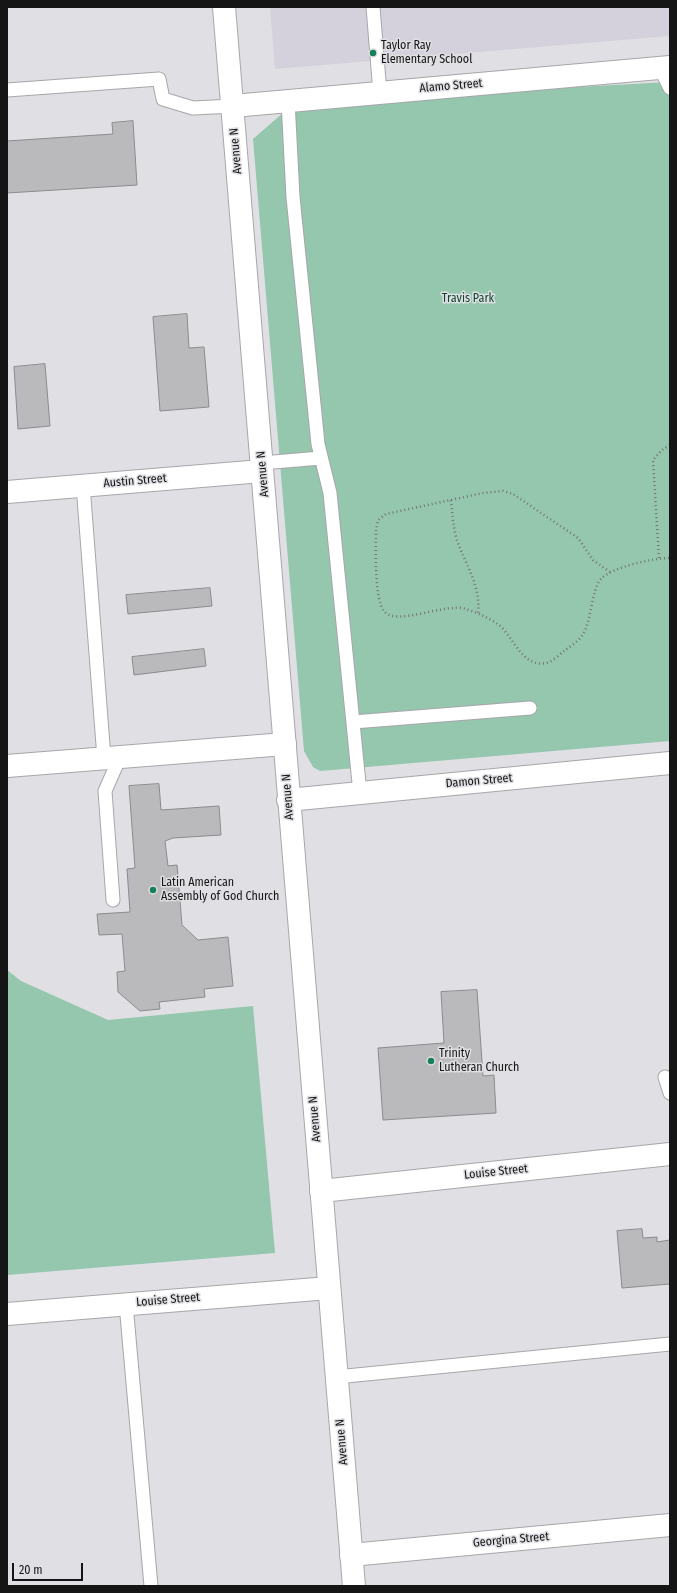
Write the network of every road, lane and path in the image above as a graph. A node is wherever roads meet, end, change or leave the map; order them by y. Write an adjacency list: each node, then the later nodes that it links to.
1 (224, 7): 8 (street, Avenue N)
2 (373, 7): 6 (lane)
3 (665, 68): 4 (lane); 6 (street, Alamo Street)
4 (670, 88)
5 (7, 90): 8 (lane)
6 (380, 93): 7 (street, Alamo Street)
7 (288, 101): 8 (street, Alamo Street); 10 (lane)
8 (233, 106): 11 (street, Avenue N)
9 (670, 445): 15 (path)
10 (321, 458): 11 (lane); 20 (lane)
11 (262, 467): 12 (street, Austin Street); 21 (street, Avenue N)
12 (83, 485): 13 (street, Austin Street); 22 (lane)
13 (7, 492)
14 (451, 500): 17 (path); 18 (path); 18 (path)
15 (659, 558): 16 (path); 17 (path)
16 (670, 558)
17 (610, 572): 18 (path)
18 (478, 613)
19 (530, 708): 20 (lane)
20 (353, 722): 25 (lane)
21 (285, 744): 22 (street); 26 (street, Avenue N)
22 (112, 758): 24 (street); 27 (lane)
23 (670, 764): 25 (street, Damon Street)
24 (7, 766)
25 (360, 792): 26 (street, Damon Street)
26 (288, 800): 31 (street, Avenue N)
27 (113, 900)
28 (666, 1077): 29 (lane)
29 (670, 1094)
30 (670, 1154): 31 (street, Louise Street)
31 (321, 1191): 32 (street, Avenue N)
32 (329, 1288): 33 (street, Louise Street); 36 (street, Avenue N)
33 (126, 1304): 34 (street, Louise Street); 39 (lane)
34 (7, 1314)
35 (670, 1344): 36 (lane)
36 (336, 1377): 38 (street, Avenue N)
37 (670, 1525): 38 (street, Georgina Street)
38 (351, 1555): 40 (street, Avenue N)
39 (151, 1586)
40 (354, 1586)

